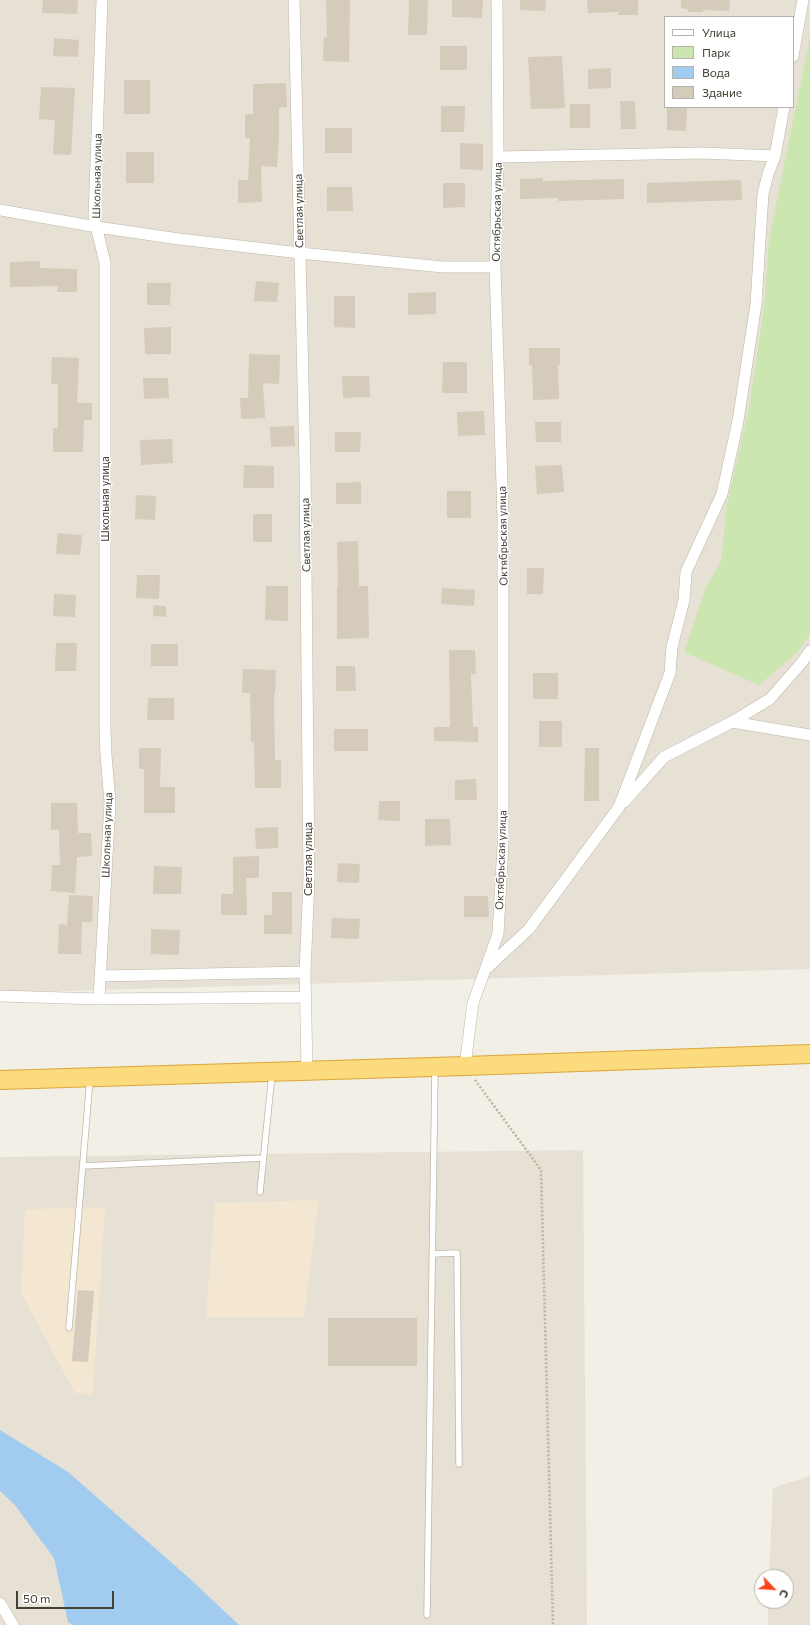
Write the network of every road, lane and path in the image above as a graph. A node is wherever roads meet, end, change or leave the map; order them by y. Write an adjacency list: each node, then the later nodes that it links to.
1 (102, 0): 10 (street, Школьная улица)
2 (294, 0): 11 (street, Светлая улица)
3 (497, 0): 8 (street, Октябрьская улица)
4 (803, 0): 5 (street)
5 (794, 50)
6 (784, 108): 7 (street)
7 (775, 156): 8 (street); 16 (street)
8 (498, 157): 12 (street, Октябрьская улица)
9 (0, 210): 10 (street)
10 (97, 227): 11 (street); 19 (street, Школьная улица)
11 (300, 253): 12 (street); 18 (street, Светлая улица)
12 (495, 268): 17 (street, Октябрьская улица)
13 (810, 651): 14 (street)
14 (732, 722): 15 (street); 16 (street)
15 (810, 735)
16 (619, 807): 17 (street)
17 (485, 970): 24 (street, Октябрьская улица)
18 (305, 972): 19 (street); 21 (street, Светлая улица)
19 (100, 976): 22 (street, Школьная улица)
20 (0, 996): 22 (street)
21 (306, 997): 22 (street); 26 (street, Светлая улица)
22 (99, 1000)
23 (810, 1054): 24 (highway)
24 (465, 1066): 25 (highway); 39 (path)
25 (435, 1067): 26 (highway); 33 (lane)
26 (307, 1071): 27 (highway)
27 (272, 1072): 28 (highway); 30 (lane)
28 (90, 1076): 29 (highway); 31 (lane)
29 (0, 1080)
30 (263, 1158): 31 (lane); 32 (lane)
31 (83, 1166): 34 (lane)
32 (260, 1192)
33 (432, 1254): 35 (lane); 37 (lane)
34 (69, 1328)
35 (459, 1464)
36 (0, 1603): 38 (street)
37 (427, 1615)
38 (13, 1625)
39 (553, 1625)

